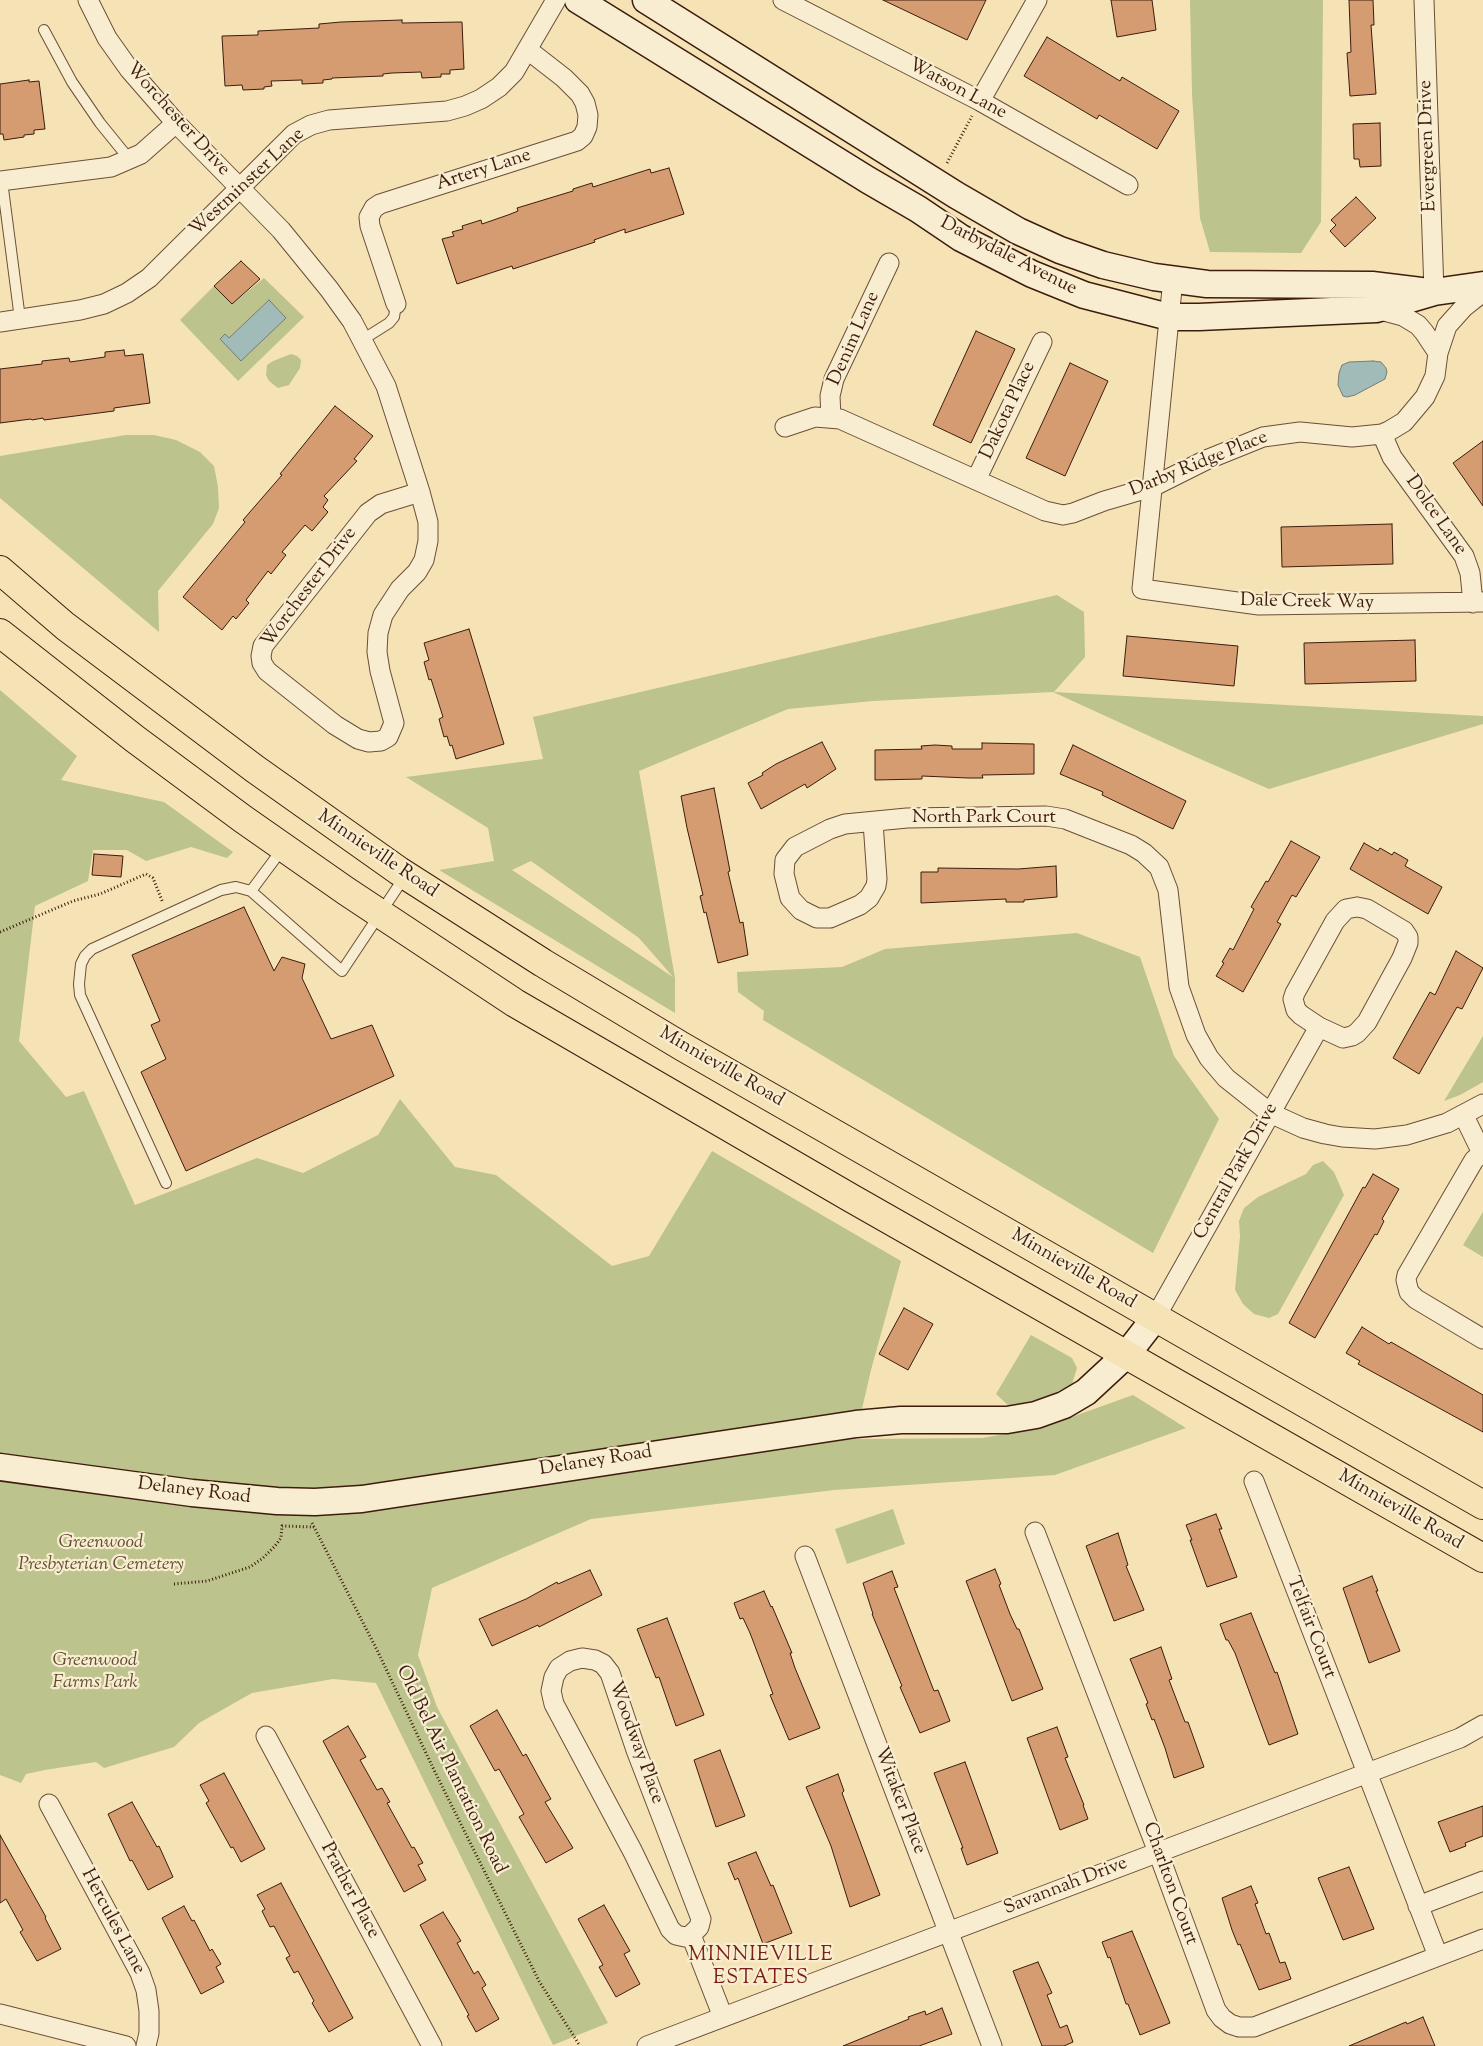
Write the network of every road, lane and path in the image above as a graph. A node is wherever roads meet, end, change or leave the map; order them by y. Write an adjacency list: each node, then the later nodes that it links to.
1 (88, 0): 11 (street, Worchester Drive)
2 (556, 0): 9 (street, Westminster Lane)
3 (578, 0): 25 (street, Darbydale Avenue)
4 (646, 0): 19 (street, Darbydale Avenue)
5 (783, 0): 10 (street, Watson Lane)
6 (1037, 0): 10 (street)
7 (1424, 0): 21 (street, Evergreen Drive)
8 (44, 30): 13 (lane)
9 (528, 50): 17 (street, Westminster Lane); 23 (street, Artery Lane)
10 (980, 101): 16 (street, Watson Lane)
11 (176, 123): 13 (street); 17 (street, Worchester Drive)
12 (966, 127): 14 (path)
13 (130, 160): 15 (street)
14 (947, 164)
15 (1, 181): 26 (lane)
16 (1128, 186)
17 (240, 189): 26 (street, Westminster Lane); 28 (street, Worchester Drive)
18 (889, 263): 31 (street, Denim Lane)
19 (1173, 279): 21 (street, Darbydale Avenue); 25 (street, Dale Creek Way)
20 (1483, 285): 21 (street, Darbydale Avenue)
21 (1434, 292): 24 (street, Darbydale Avenue)
22 (1483, 292): 30 (street, Darby Ridge Place)
23 (396, 304): 28 (lane)
24 (1376, 308): 25 (street, Darbydale Avenue); 30 (street)
25 (1169, 317): 35 (street, Dale Creek Way)
26 (20, 319): 27 (street, Westminster Lane)
27 (0, 322)
28 (362, 340): 36 (street, Worchester Drive)
29 (1042, 342): 34 (street, Dakota Place)
30 (1438, 353): 33 (street, Darby Ridge Place)
31 (831, 417): 32 (street, Darby Ridge Place); 34 (street, Darby Ridge Place)
32 (785, 427)
33 (1382, 434): 35 (street, Darby Ridge Place); 38 (street, Dolce Lane)
34 (976, 480): 35 (street, Darby Ridge Place)
35 (1152, 487): 38 (street, Dale Creek Way)
36 (420, 492): 36 (street, Worchester Drive)
37 (0, 570): 42 (main road, Minnieville Road)
38 (1478, 602)
39 (0, 633): 41 (main road, Minnieville Road)
40 (873, 822): 40 (street, North Park Court); 49 (street, North Park Court)
41 (283, 847): 43 (lane); 44 (main road, Minnieville Road)
42 (405, 876): 44 (lane); 53 (main road, Minnieville Road)
43 (252, 891): 44 (lane); 45 (lane)
44 (381, 914): 55 (main road, Minnieville Road)
45 (167, 915): 46 (path); 52 (lane)
46 (1, 933)
47 (1319, 1026): 47 (street); 49 (street, Central Park Drive)
48 (1483, 1104): 50 (street, North Park Court)
49 (1270, 1113): 50 (street, North Park Court); 53 (street, Central Park Drive)
50 (1464, 1116): 51 (street)
51 (1483, 1152): 54 (street)
52 (166, 1183)
53 (1155, 1318): 55 (street, Delaney Road); 59 (main road, Minnieville Road)
54 (1483, 1339)
55 (1127, 1354): 58 (street, Delaney Road); 63 (main road, Minnieville Road)
56 (0, 1467): 58 (street, Delaney Road)
57 (1254, 1481): 67 (street, Telfair Court)
58 (302, 1502): 60 (path, Old Bel Air Plantation Road)
59 (1483, 1505)
60 (314, 1526): 64 (path); 81 (path, Old Bel Air Plantation Road)
61 (1035, 1532): 69 (street, Charlton Court)
62 (805, 1556): 72 (street, Witaker Place)
63 (1483, 1558)
64 (174, 1584)
65 (1483, 1724): 67 (street, Savannah Drive)
66 (266, 1736): 80 (street, Prather Place)
67 (1366, 1774): 69 (street, Savannah Drive); 71 (street)
68 (49, 1804): 79 (street, Hercules Lane)
69 (1158, 1852): 72 (street, Savannah Drive); 75 (street, Charlton Court)
70 (1483, 1881): 71 (street)
71 (1418, 1906): 75 (street)
72 (948, 1932): 77 (street, Savannah Drive); 83 (street, Witaker Place)
73 (692, 1935): 73 (street, Woodway Place); 77 (street)
74 (1483, 1939): 75 (street, Charlton Court)
75 (1438, 1956)
76 (0, 2014): 78 (street)
77 (723, 2017): 82 (street, Savannah Drive)
78 (126, 2046)
79 (146, 2046)
80 (432, 2046)
81 (580, 2046)
82 (647, 2046)
83 (992, 2046)

